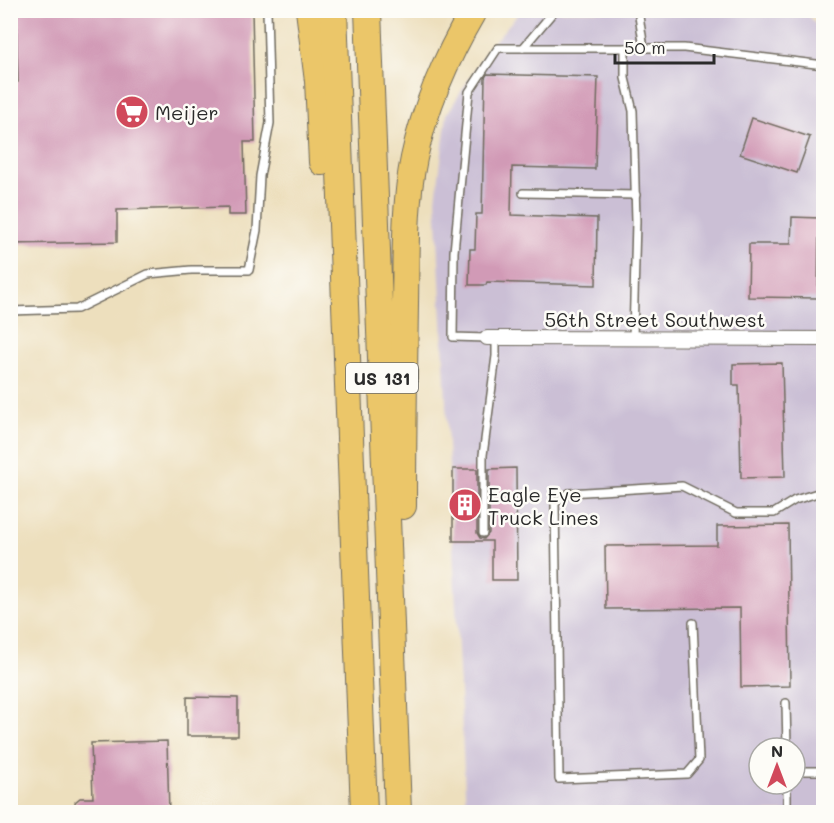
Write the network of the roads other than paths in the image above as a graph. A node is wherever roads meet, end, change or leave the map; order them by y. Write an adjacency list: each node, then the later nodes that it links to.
1 (267, 10): 14 (lane)
2 (309, 10): 18 (highway)
3 (334, 10): 18 (highway, US 131)
4 (368, 10): 26 (highway, US 131)
5 (474, 10): 26 (highway)
6 (555, 10): 8 (lane)
7 (638, 10): 10 (lane)
8 (522, 48): 9 (lane); 15 (lane)
9 (625, 48): 10 (lane); 13 (lane)
10 (644, 48): 11 (lane)
11 (824, 65)
12 (523, 193): 13 (lane)
13 (636, 195): 16 (lane)
14 (10, 311)
15 (491, 338): 16 (street, 56th Street Southwest); 22 (lane)
16 (633, 338): 17 (street, 56th Street Southwest)
17 (824, 339)
18 (347, 363): 30 (highway, US 131)
19 (10, 464): 20 (lane)
20 (10, 474)
21 (824, 490): 23 (lane)
22 (483, 533)
23 (693, 623)
24 (786, 703): 25 (lane)
25 (787, 736)
26 (396, 746): 31 (highway, US 131)
27 (807, 771): 28 (lane)
28 (824, 771)
29 (787, 796): 32 (lane)
30 (364, 813)
31 (398, 813)
32 (787, 813)

